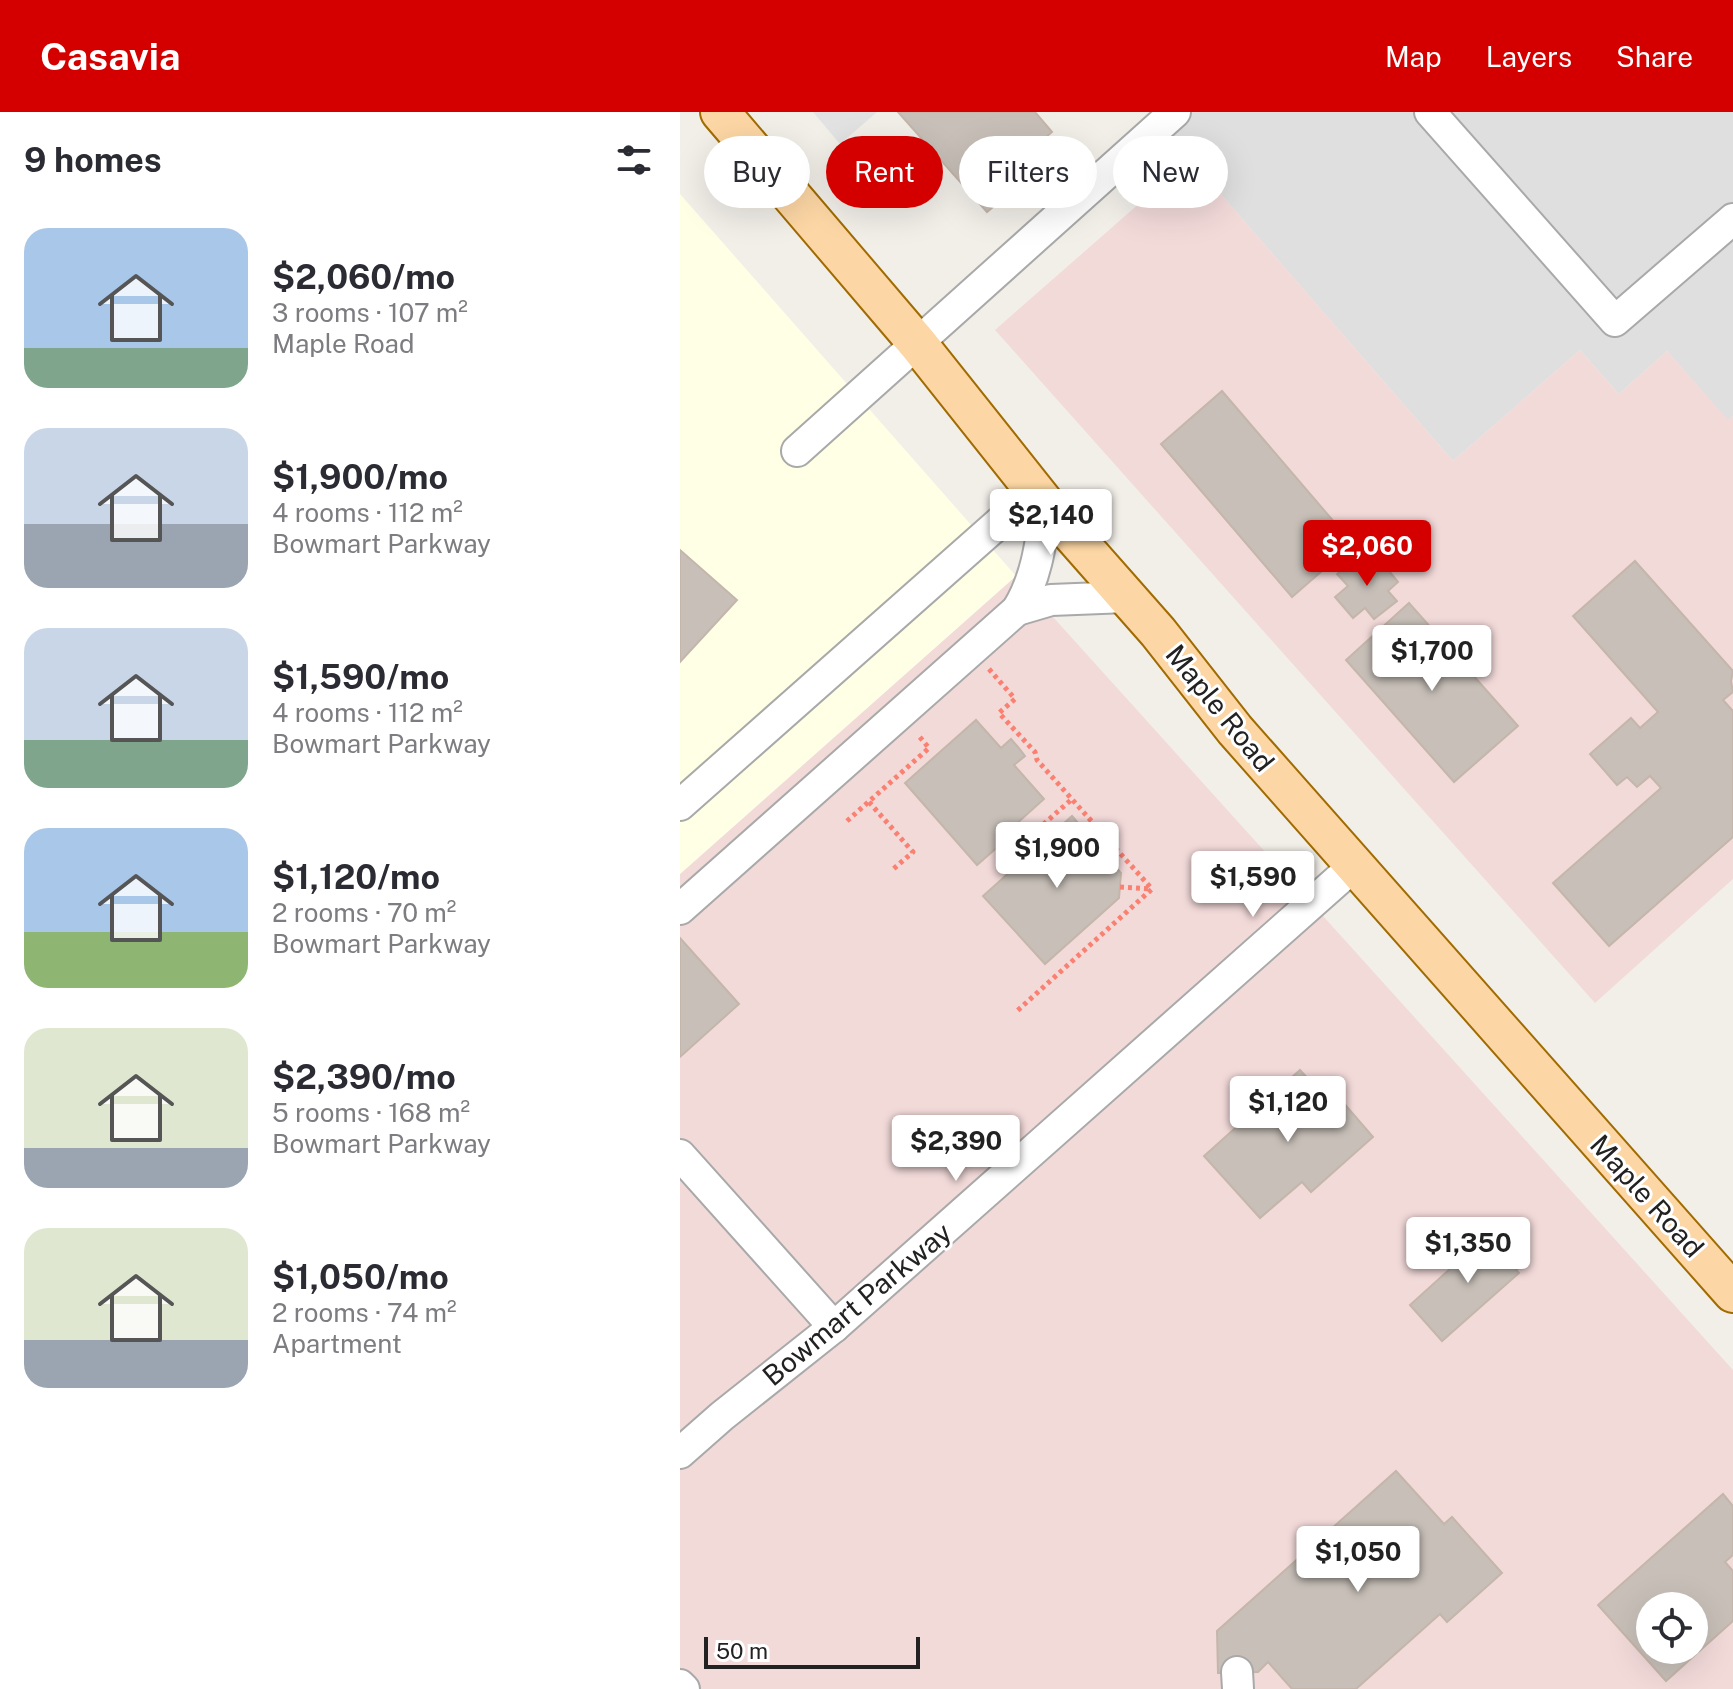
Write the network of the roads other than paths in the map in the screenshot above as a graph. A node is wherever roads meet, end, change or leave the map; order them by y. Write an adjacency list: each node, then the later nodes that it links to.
1 (720, 112): 5 (main road, Maple Road)
2 (1175, 112): 5 (street)
3 (1430, 112): 4 (street)
4 (1733, 219)
5 (918, 344): 6 (street); 7 (main road, Maple Road)
6 (797, 451)
7 (1041, 498): 8 (main road, Maple Road); 9 (street); 10 (street)
8 (1127, 597): 9 (street); 11 (main road, Maple Road)
9 (1017, 610): 12 (street)
10 (680, 805)
11 (1355, 865): 14 (main road, Maple Road); 15 (street, Bowmart Parkway)
12 (680, 909)
13 (680, 1155): 15 (street)
14 (1733, 1293)
15 (834, 1327): 16 (street, Bowmart Parkway)
16 (680, 1453)

